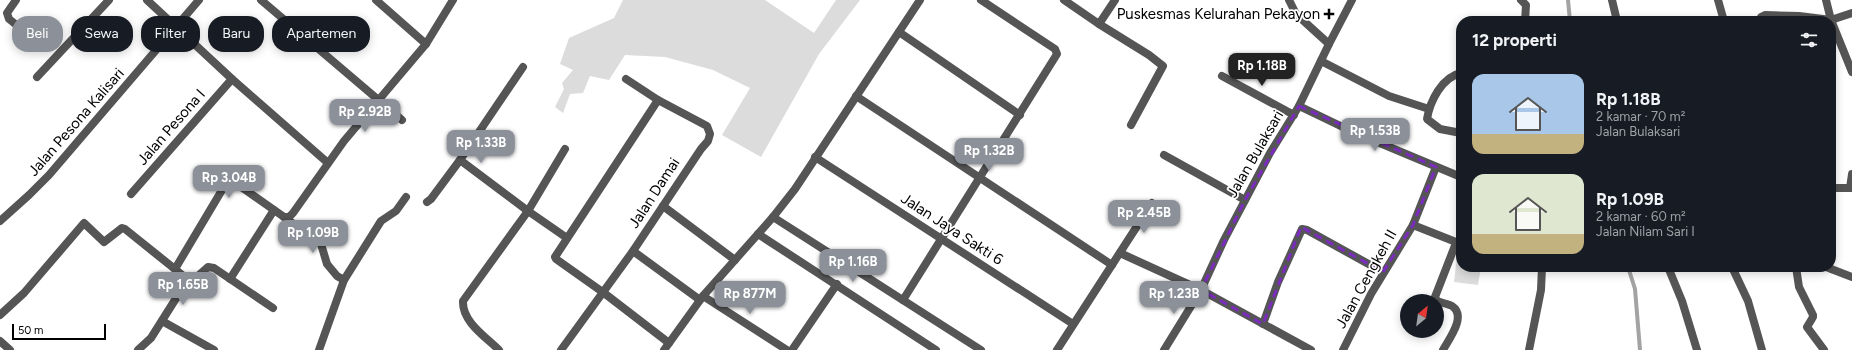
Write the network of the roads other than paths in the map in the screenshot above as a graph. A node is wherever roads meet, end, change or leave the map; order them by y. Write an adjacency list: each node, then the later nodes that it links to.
1 (16, 0): 28 (street)
2 (109, 0): 41 (street)
3 (147, 0): 19 (street)
4 (200, 0): 20 (street, Jalan Pesona Kalisari)
5 (261, 0): 46 (street)
6 (453, 0): 32 (street)
7 (920, 0): 30 (street)
8 (981, 0): 49 (street)
9 (1064, 0): 29 (street)
10 (1115, 0): 29 (street)
11 (1289, 0): 33 (street)
12 (1352, 0): 33 (street, Jalan Bulaksari)
13 (1521, 0): 21 (street)
14 (1612, 0): 22 (street)
15 (1718, 0): 23 (street)
16 (1826, 0): 26 (street)
17 (381, 2): 32 (street)
18 (1852, 13): 27 (street)
19 (165, 16)
20 (186, 16)
21 (1525, 16)
22 (1616, 16)
23 (1723, 16)
24 (1763, 16): 25 (street)
25 (1800, 16)
26 (1830, 16)
27 (1836, 18)
28 (12, 21)
29 (1099, 24): 52 (street)
30 (899, 32): 44 (street); 49 (street)
31 (1836, 32): 38 (street)
32 (426, 44): 46 (street)
33 (1330, 44): 36 (street, Jalan Bulaksari)
34 (200, 48): 42 (street)
35 (155, 52): 75 (street, Jalan Pesona Kalisari)
36 (1321, 61): 47 (street, Jalan Bulaksari); 48 (street)
37 (523, 67): 57 (street)
38 (1852, 72)
39 (1456, 74): 48 (street)
40 (1222, 76): 50 (street)
41 (37, 77)
42 (232, 79): 58 (street); 65 (street, Jalan Pesona I)
43 (626, 80): 45 (street, Jalan Damai)
44 (856, 96): 56 (street); 62 (street)
45 (658, 100): 70 (street, Jalan Damai); 78 (street)
46 (379, 102): 51 (street); 58 (street)
47 (1300, 106): 50 (street, Jalan Bulaksari); 59 (street)
48 (1429, 109): 53 (street)
49 (1020, 115): 62 (street)
50 (1294, 115): 67 (street, Jalan Bulaksari)
51 (402, 120)
52 (1131, 125)
53 (1456, 132)
54 (565, 149): 72 (street)
55 (1164, 155): 67 (street)
56 (815, 157): 74 (street); 79 (street, Jalan Jaya Sakti 6)
57 (460, 160): 68 (street); 72 (street)
58 (328, 163): 73 (street)
59 (1436, 167): 61 (street); 76 (street)
60 (1852, 174): 64 (street)
61 (1456, 175)
62 (980, 178): 79 (street); 85 (street)
63 (1836, 188): 64 (street)
64 (1851, 188)
65 (131, 194)
66 (406, 197): 95 (street)
67 (1245, 200): 98 (street, Jalan Bulaksari)
68 (427, 202)
69 (1152, 203): 83 (street)
70 (663, 206): 82 (street, Jalan Damai); 84 (street)
71 (274, 210): 73 (street); 86 (street); 94 (street)
72 (528, 211): 78 (street); 113 (street)
73 (284, 217): 95 (street)
74 (773, 217): 77 (street); 101 (street)
75 (0, 221)
76 (1414, 225): 80 (street, Jalan Cengkeh II); 88 (street, Jalan Cengkeh II)
77 (758, 234): 84 (street); 97 (street)
78 (567, 238): 99 (street)
79 (942, 240): 101 (street); 105 (street, Jalan Jaya Sakti 6)
80 (1456, 243)
81 (1456, 249): 123 (street)
82 (633, 251): 99 (street, Jalan Damai); 100 (street)
83 (1120, 254): 85 (street); 98 (street)
84 (735, 260): 100 (street)
85 (1112, 265): 105 (street)
86 (176, 269): 96 (street); 103 (street)
87 (1836, 271): 93 (street)
88 (1384, 272): 106 (street); 122 (street, Jalan Cengkeh II)
89 (1542, 272): 124 (street)
90 (1670, 272): 125 (street)
91 (1734, 272): 126 (street)
92 (1797, 272): 127 (street)
93 (1852, 277)
94 (230, 279): 96 (street); 102 (street)
95 (344, 280): 112 (street)
96 (191, 282): 104 (street)
97 (837, 284): 116 (street); 117 (street)
98 (1201, 290): 106 (street); 120 (street, Jalan Bulaksari)
99 (604, 293): 108 (street); 114 (street, Jalan Damai)
100 (702, 298): 108 (street); 115 (street)
101 (903, 300): 118 (street)
102 (273, 308)
103 (0, 315)
104 (162, 321): 110 (street); 111 (street)
105 (1074, 324): 119 (street)
106 (1263, 324): 121 (street)
107 (0, 341): 109 (street)
108 (666, 346)
109 (10, 350)
110 (138, 350)
111 (214, 350)
112 (319, 350)
113 (499, 350)
114 (561, 350)
115 (787, 350)
116 (792, 350)
117 (936, 350)
118 (981, 350)
119 (1057, 350)
120 (1164, 350)
121 (1311, 350)
122 (1343, 350)
123 (1443, 350)
124 (1529, 350)
125 (1697, 350)
126 (1762, 350)
127 (1824, 350)

